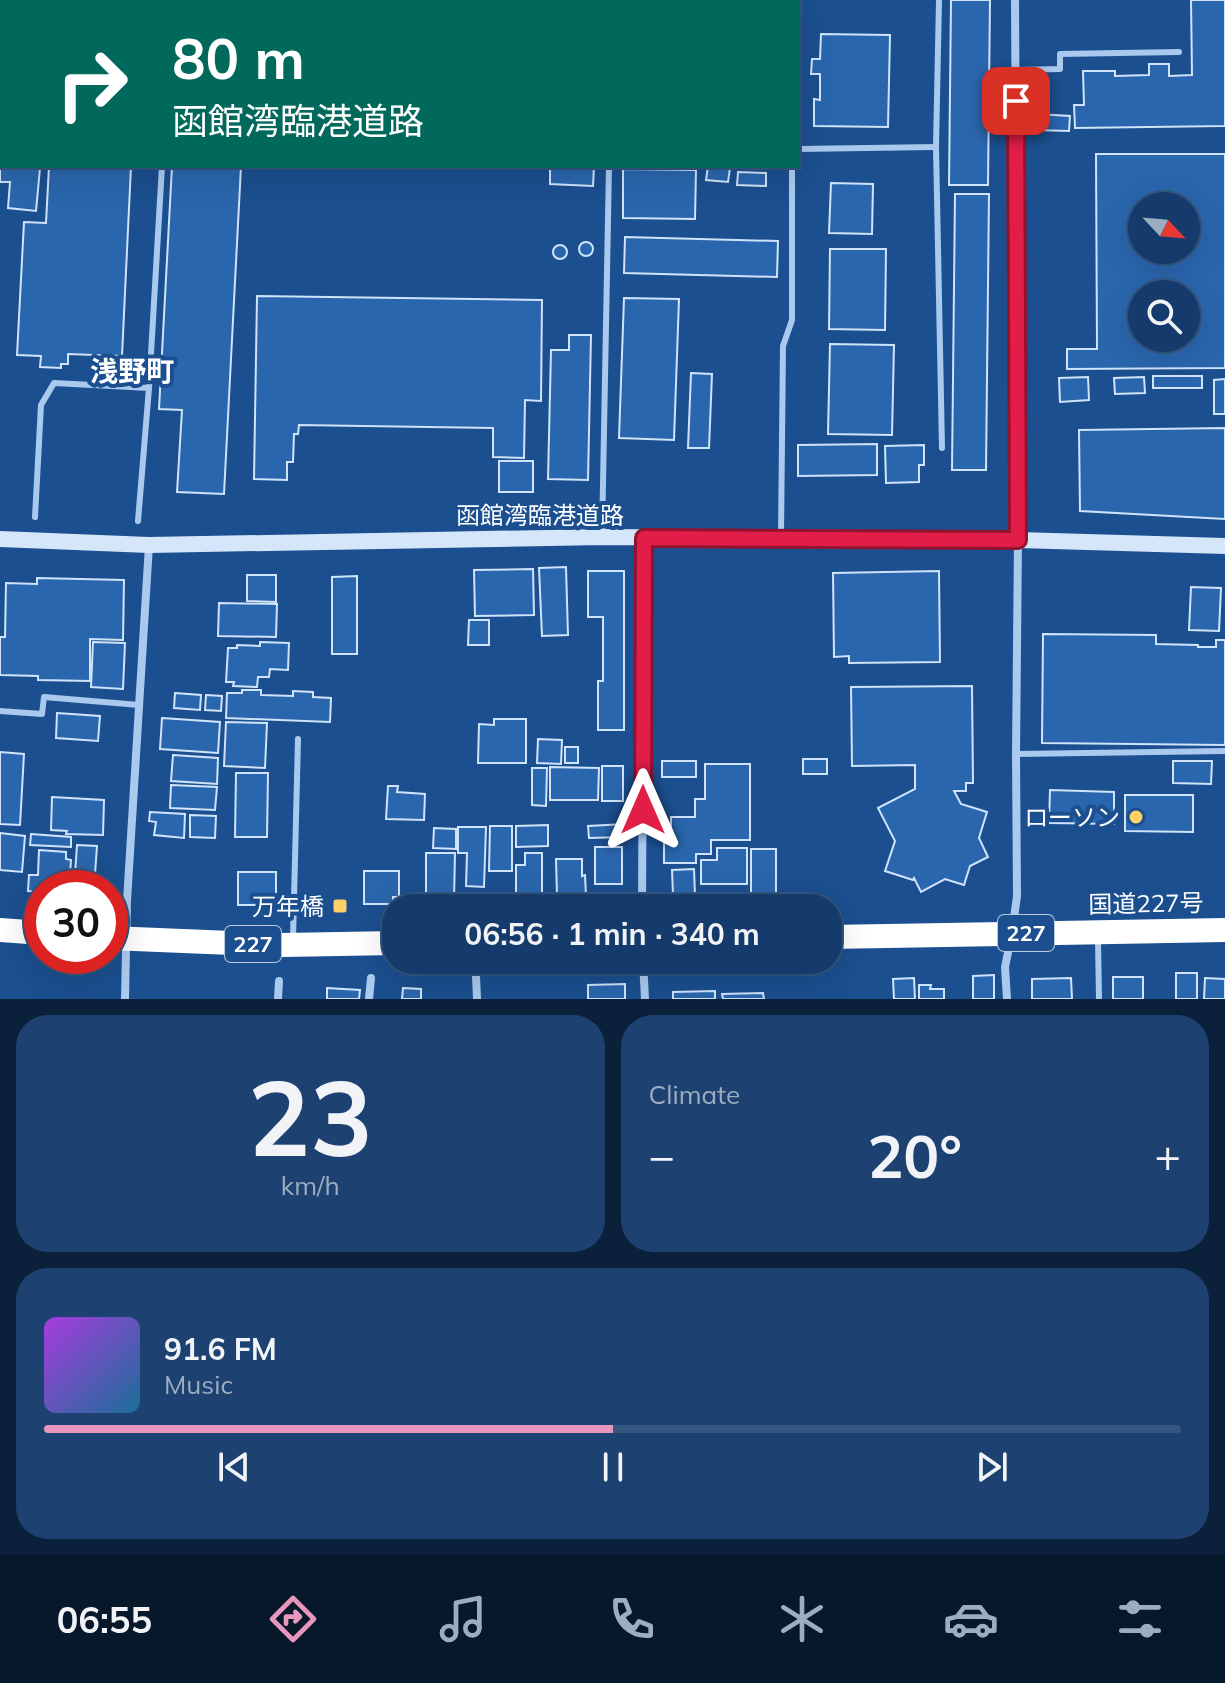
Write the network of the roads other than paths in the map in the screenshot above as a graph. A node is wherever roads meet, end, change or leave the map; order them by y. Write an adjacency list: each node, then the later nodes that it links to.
1 (939, 0): 5 (lane)
2 (1015, 0): 4 (street)
3 (1179, 52): 4 (lane)
4 (1016, 70): 18 (street)
5 (936, 147): 6 (lane); 11 (lane)
6 (800, 149)
7 (162, 168): 10 (lane)
8 (609, 168): 14 (lane)
9 (792, 168): 16 (lane)
10 (149, 388): 12 (lane); 13 (lane)
11 (942, 448)
12 (35, 517)
13 (138, 521)
14 (602, 537): 15 (street, 函館湾臨港道路); 19 (street, 函館湾臨港道路)
15 (644, 538): 16 (street, 函館湾臨港道路); 27 (street)
16 (781, 538): 18 (street, 函館湾臨港道路)
17 (0, 539): 19 (street, 函館湾臨港道路)
18 (1018, 540): 20 (street, 函館湾臨港道路); 25 (street)
19 (149, 545): 21 (street)
20 (1225, 546)
21 (139, 705): 22 (lane); 26 (street)
22 (0, 711)
23 (298, 739): 36 (lane)
24 (1225, 751): 25 (lane)
25 (1016, 754): 32 (street)
26 (128, 885)
27 (642, 894)
28 (0, 930): 30 (highway)
29 (1225, 930): 31 (highway, 国道227号 / 227)
30 (24, 932)
31 (1098, 932): 32 (highway, 国道227号 / 227); 48 (lane)
32 (1012, 933): 33 (highway, 国道227号 / 227); 47 (street)
33 (842, 937)
34 (128, 939): 36 (highway, 227)
35 (382, 943): 36 (highway, 227)
36 (292, 945)
37 (122, 974): 42 (street)
38 (644, 974): 46 (street)
39 (476, 976): 45 (street)
40 (371, 978): 44 (street)
41 (279, 981): 43 (street)
42 (125, 999)
43 (278, 999)
44 (369, 999)
45 (477, 999)
46 (645, 999)
47 (1007, 999)
48 (1099, 999)

